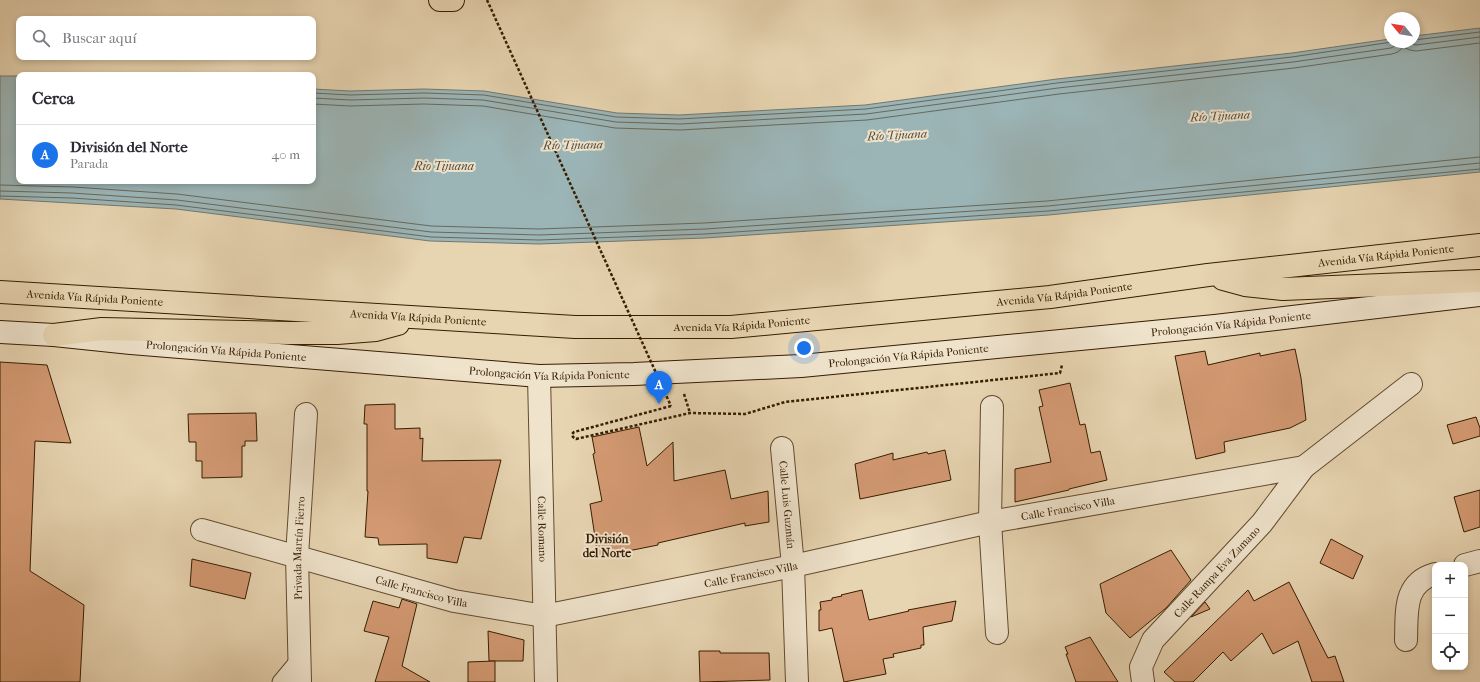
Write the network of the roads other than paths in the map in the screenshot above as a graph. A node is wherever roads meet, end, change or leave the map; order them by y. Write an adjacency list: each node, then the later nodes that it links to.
1 (440, 0): 2 (highway)
2 (453, 0)
3 (1480, 246): 4 (highway, Avenida Vía Rápida Poniente)
4 (1208, 275): 5 (highway); 8 (highway, Avenida Vía Rápida Poniente)
5 (1480, 281)
6 (0, 292): 8 (highway, Avenida Vía Rápida Poniente)
7 (1480, 295): 11 (street, Prolongación Vía Rápida Poniente)
8 (421, 318): 10 (highway)
9 (0, 332): 10 (street, Prolongación Vía Rápida Poniente)
10 (54, 335): 11 (street, Prolongación Vía Rápida Poniente)
11 (539, 376): 24 (street, Calle Romano)
12 (1411, 384): 16 (street)
13 (992, 407): 17 (street)
14 (306, 414): 19 (street, Privada Martín Fierro)
15 (782, 448): 22 (street, Calle Luis Guzmán)
16 (1304, 467): 17 (street, Calle Francisco Villa); 32 (street, Calle Rampa Eva Zamano)
17 (990, 522): 22 (street, Calle Francisco Villa); 25 (street)
18 (202, 530): 19 (street, Calle Francisco Villa)
19 (297, 556): 24 (street, Calle Francisco Villa); 27 (street, Privada Martín Fierro)
20 (1480, 561): 21 (street)
21 (1468, 564)
22 (793, 566): 24 (street, Calle Francisco Villa); 31 (street, Calle Luis Guzmán)
23 (1432, 575): 26 (street)
24 (544, 616): 30 (street, Calle Romano)
25 (997, 633)
26 (1406, 640)
27 (300, 658): 28 (lane); 29 (street, Privada Martín Fierro)
28 (280, 682)
29 (300, 682)
30 (546, 682)
31 (797, 682)
32 (1143, 682)

